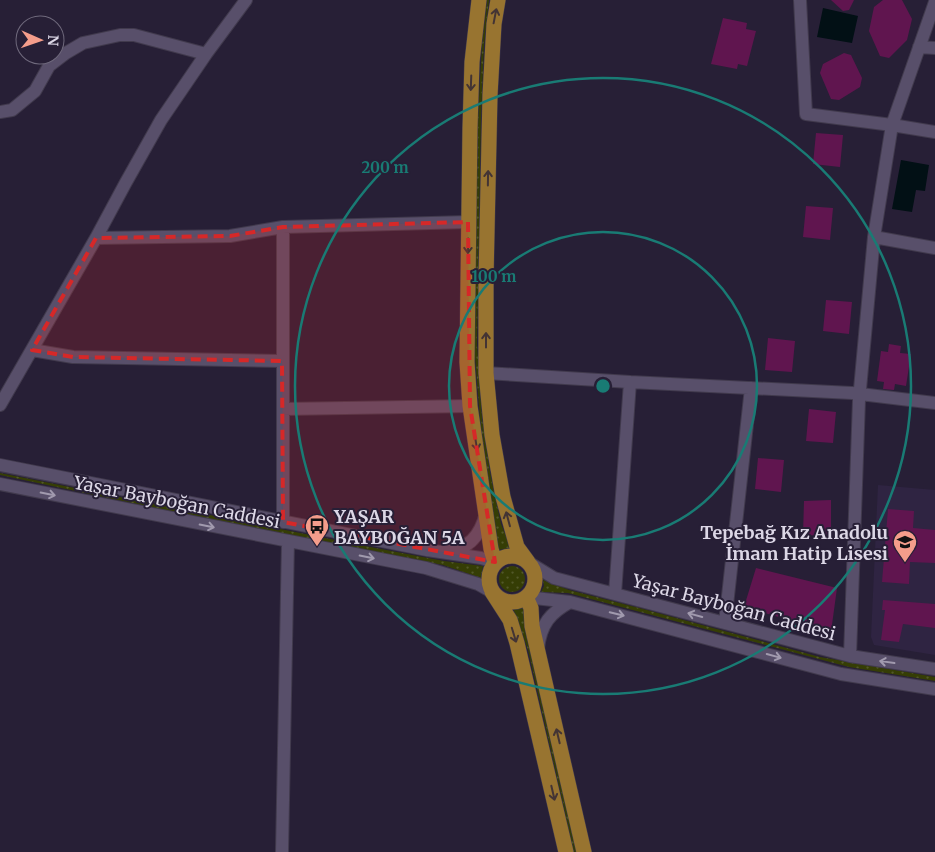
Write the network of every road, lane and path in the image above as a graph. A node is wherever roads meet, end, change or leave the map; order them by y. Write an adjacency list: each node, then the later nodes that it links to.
1 (246, 0): 8 (street)
2 (478, 0): 12 (main road, one-way to 12)
3 (498, 0): 19 (main road, one-way to 3)
4 (800, 0): 10 (street)
5 (935, 2): 6 (street)
6 (919, 47): 7 (street); 10 (street)
7 (935, 48)
8 (206, 54): 9 (street); 15 (street)
9 (0, 112)
10 (892, 124): 11 (street); 14 (street)
11 (935, 132)
12 (468, 222): 13 (street); 25 (main road, one-way to 25)
13 (283, 226): 15 (street); 18 (street)
14 (874, 237): 16 (street); 22 (street)
15 (96, 238): 17 (street)
16 (935, 248)
17 (32, 350): 18 (street); 24 (street)
18 (282, 361): 26 (street)
19 (486, 373): 20 (street); 34 (main road, one-way to 19)
20 (630, 382): 21 (street); 36 (street)
21 (750, 388): 22 (street); 39 (street)
22 (860, 394): 23 (street); 41 (street)
23 (935, 402)
24 (0, 405)
25 (470, 406): 26 (street); 29 (main road, one-way to 29)
26 (283, 409): 30 (street)
27 (0, 465): 30 (street, Yaşar Bayboğan Caddesi)
28 (0, 484): 31 (street, Yaşar Bayboğan Caddesi, one-way to 31)
29 (486, 510): 32 (street); 33 (main road)
30 (282, 522): 32 (street, Yaşar Bayboğan Caddesi)
31 (288, 541): 35 (street, Yaşar Bayboğan Caddesi, one-way to 35); 44 (street)
32 (427, 550): 33 (street, Yaşar Bayboğan Caddesi)
33 (495, 562): 34 (main road); 35 (main road)
34 (528, 562): 36 (street, Yaşar Bayboğan Caddesi); 37 (main road)
35 (492, 592): 37 (main road); 45 (main road, one-way to 45)
36 (615, 594): 39 (street, Yaşar Bayboğan Caddesi, one-way to 36)
37 (526, 597): 38 (street, Yaşar Bayboğan Caddesi); 40 (main road)
38 (570, 602): 40 (street); 43 (street, Yaşar Bayboğan Caddesi, one-way to 43)
39 (725, 623): 41 (street, Yaşar Bayboğan Caddesi)
40 (538, 650): 46 (main road, one-way to 40)
41 (850, 656): 42 (street, Yaşar Bayboğan Caddesi, one-way to 41)
42 (935, 669)
43 (935, 689)
44 (282, 852)
45 (566, 852)
46 (584, 852)

